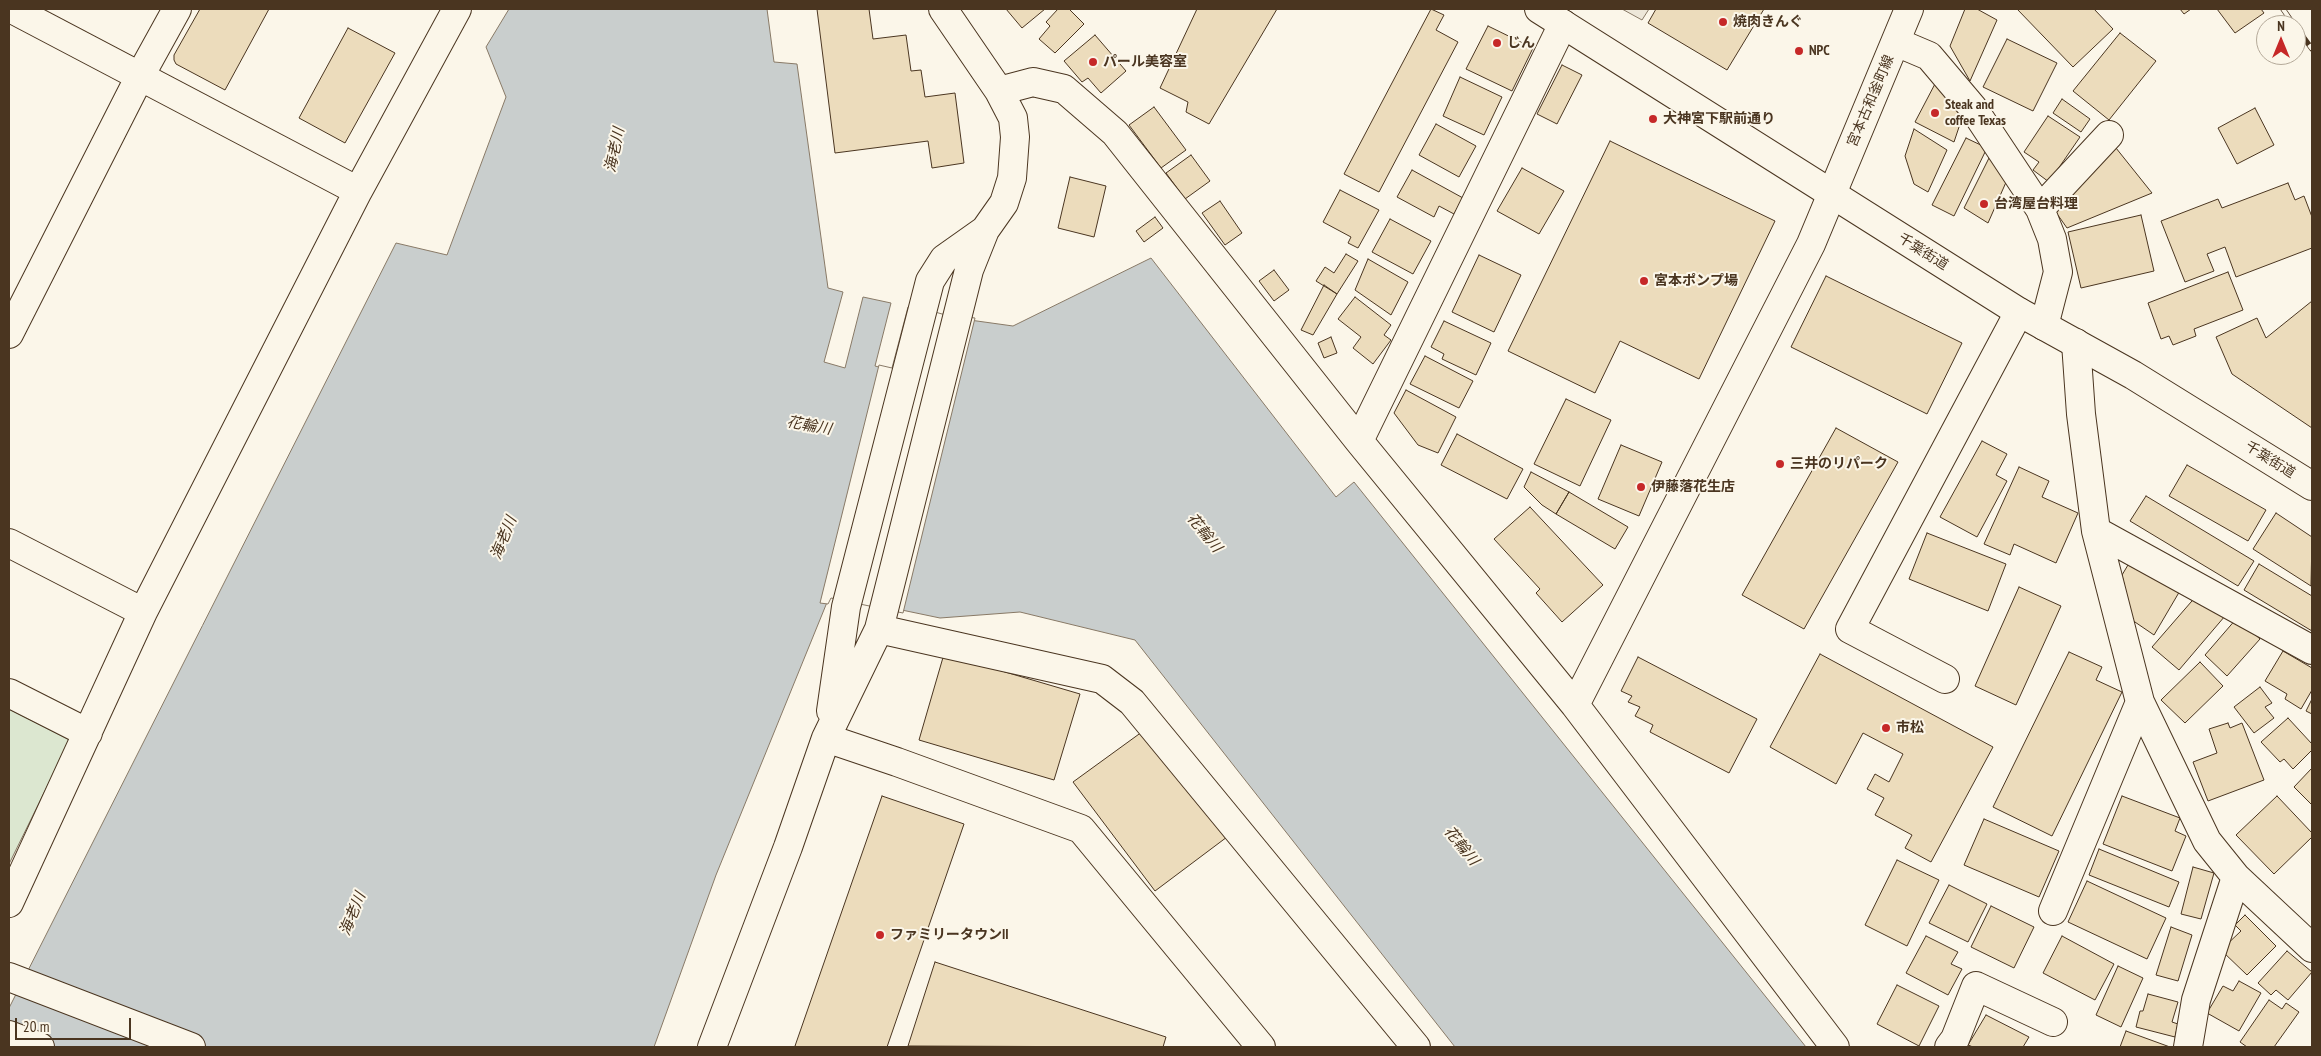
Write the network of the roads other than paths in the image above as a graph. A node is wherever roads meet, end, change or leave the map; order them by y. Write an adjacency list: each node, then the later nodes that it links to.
1 (12, 9): 9 (main road)
2 (177, 9): 9 (main road)
3 (457, 9): 12 (main road)
4 (943, 9): 10 (main road)
5 (1539, 9): 7 (main road, 千葉街道)
6 (1909, 9): 8 (main road, 宮本古和釜町線)
7 (1563, 24): 13 (main road, 千葉街道); 20 (main road)
8 (1896, 42): 13 (main road, 宮本古和釜町線); 14 (main road)
9 (140, 76): 12 (main road); 18 (main road)
10 (999, 92): 15 (main road); 20 (main road)
11 (2109, 135): 14 (main road)
12 (358, 191): 24 (main road)
13 (1832, 193): 16 (main road, 千葉街道); 30 (main road, 宮本古和釜町線)
14 (2040, 209): 17 (main road)
15 (985, 230): 25 (main road); 32 (main road)
16 (2019, 312): 17 (main road, 千葉街道); 27 (main road)
17 (2044, 326): 19 (main road, 千葉街道)
18 (9, 334)
19 (2076, 343): 21 (main road, 千葉街道); 22 (main road)
20 (1359, 441): 30 (main road)
21 (2312, 486)
22 (2096, 531): 26 (main road); 29 (main road)
23 (9, 543): 24 (main road)
24 (143, 612): 31 (main road)
25 (881, 622): 32 (main road); 44 (main road)
26 (2312, 650)
27 (1945, 679)
28 (9, 693): 31 (main road)
29 (2140, 702): 33 (main road); 35 (main road)
30 (1575, 705): 45 (main road)
31 (88, 732): 34 (main road)
32 (826, 738): 42 (main road); 43 (main road)
33 (2236, 877): 36 (main road); 47 (main road)
34 (9, 903)
35 (2053, 911)
36 (2312, 948)
37 (9, 977): 41 (main road)
38 (2054, 1022): 46 (main road)
39 (9, 1036): 40 (main road)
40 (40, 1047)
41 (191, 1047)
42 (712, 1047)
43 (1261, 1047)
44 (1416, 1047)
45 (1835, 1047)
46 (1949, 1047)
47 (2188, 1047)

